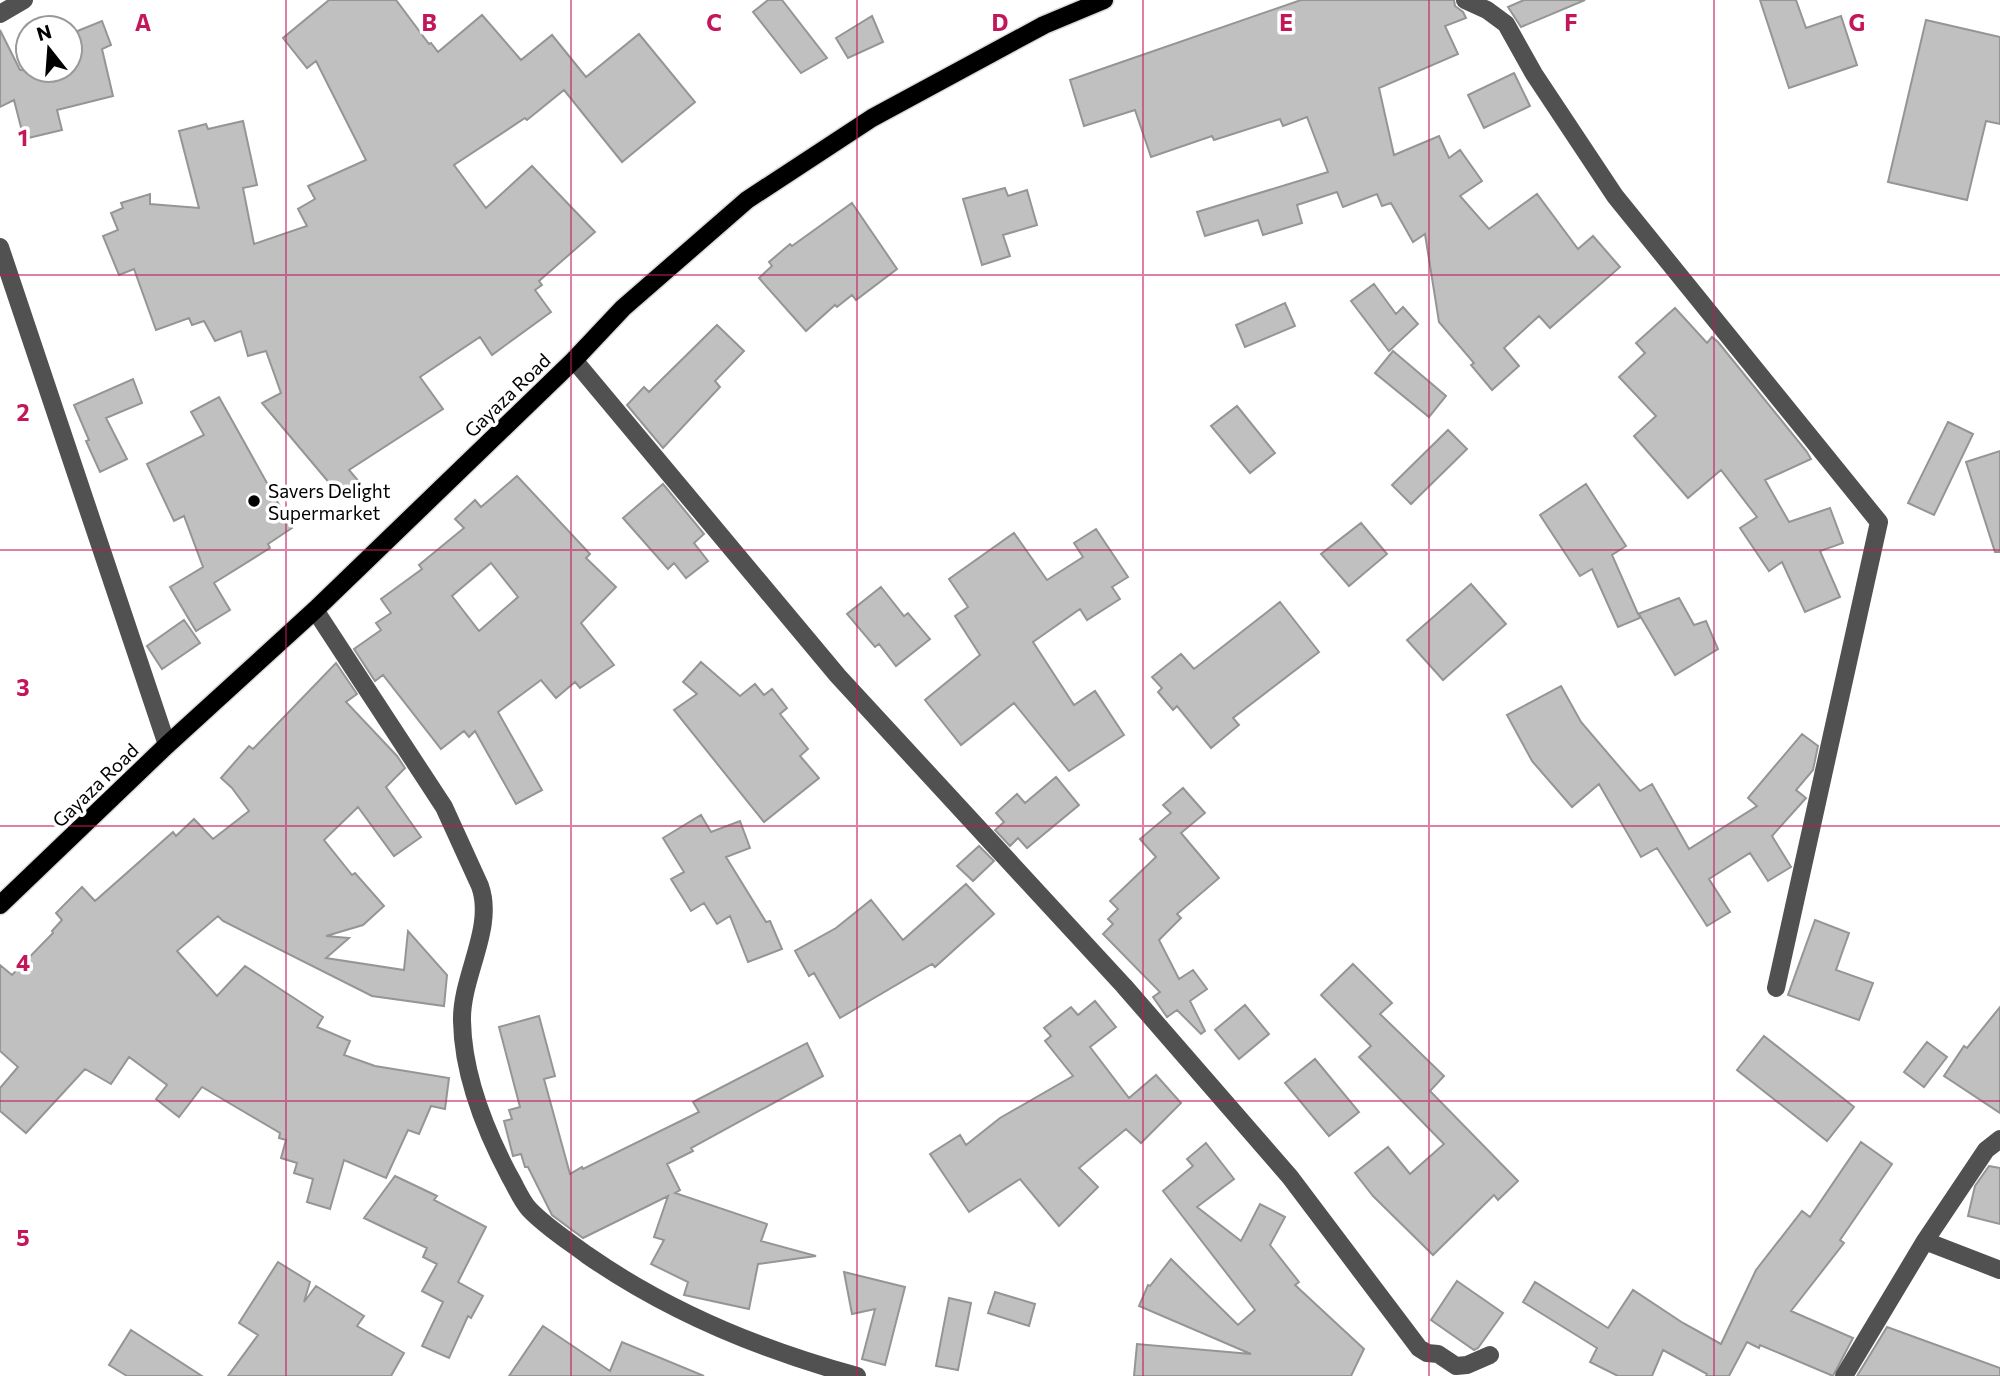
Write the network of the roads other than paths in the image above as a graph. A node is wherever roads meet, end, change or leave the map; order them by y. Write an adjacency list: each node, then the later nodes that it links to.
1 (24, 0): 4 (street)
2 (1104, 0): 6 (main road, Gayaza Road)
3 (1465, 0): 10 (street)
4 (0, 14)
5 (0, 247): 8 (street)
6 (574, 360): 7 (main road, Gayaza Road); 14 (street)
7 (315, 610): 8 (main road, Gayaza Road); 15 (street)
8 (167, 745): 9 (main road, Gayaza Road)
9 (0, 905)
10 (1776, 988)
11 (2000, 1139): 12 (street)
12 (1925, 1241): 13 (street); 16 (street)
13 (2000, 1270)
14 (1490, 1355)
15 (857, 1376)
16 (1844, 1376)

